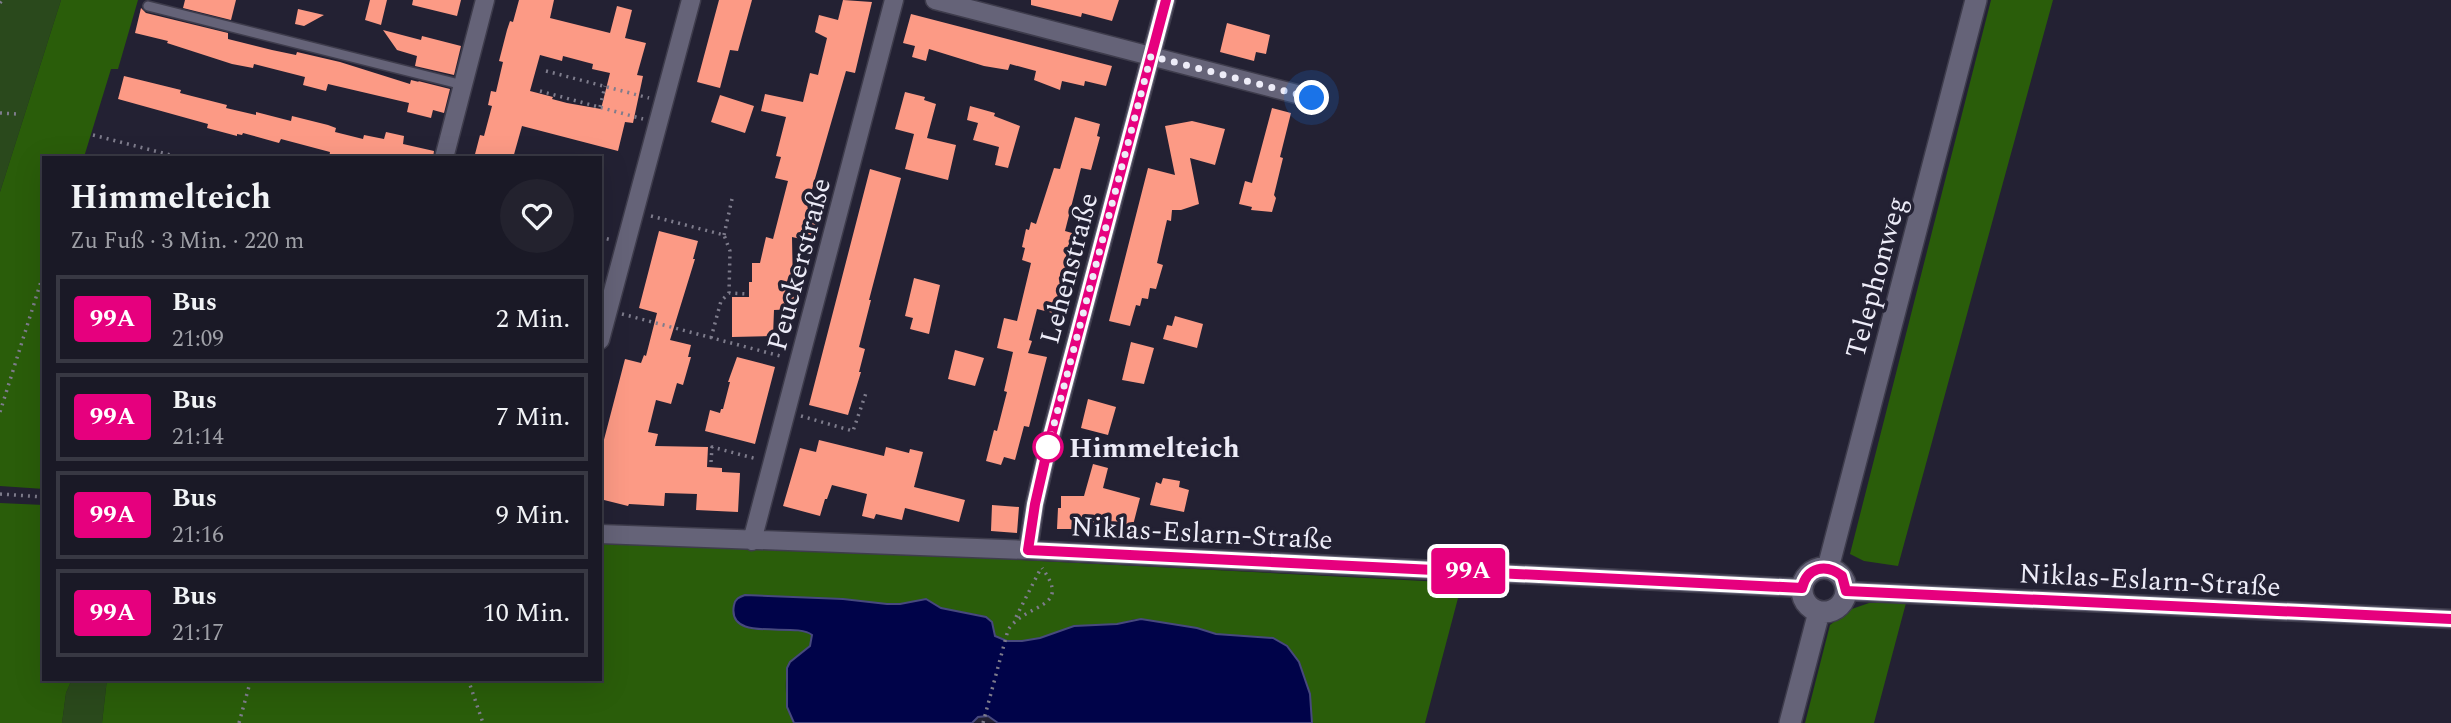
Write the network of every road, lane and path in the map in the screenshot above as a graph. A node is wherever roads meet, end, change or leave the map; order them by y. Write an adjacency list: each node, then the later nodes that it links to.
1 (485, 0): 10 (street)
2 (691, 0): 14 (street)
3 (894, 0): 31 (street, Peuckerstraße)
4 (935, 0): 8 (street)
5 (1166, 0): 8 (street, Lehenstraße)
6 (1976, 0): 43 (street, Telephonweg)
7 (148, 6): 10 (lane)
8 (1151, 56): 13 (street); 41 (street, Lehenstraße)
9 (546, 71): 11 (path)
10 (463, 85): 21 (street)
11 (605, 86): 14 (path); 15 (path)
12 (540, 91): 15 (path)
13 (1312, 98)
14 (664, 102): 18 (street)
15 (600, 107): 18 (path)
16 (0, 113): 17 (path)
17 (18, 114)
18 (659, 123): 23 (street)
19 (93, 135): 20 (path)
20 (174, 156)
21 (445, 156)
22 (733, 199): 24 (path)
23 (635, 212): 24 (path); 28 (street)
24 (724, 235): 26 (path)
25 (42, 278): 33 (path)
26 (729, 293): 27 (path); 30 (path)
27 (747, 294)
28 (608, 311): 29 (street); 30 (path)
29 (602, 333)
30 (711, 338): 31 (path)
31 (799, 361): 34 (street, Peuckerstraße)
32 (867, 390): 34 (path)
33 (0, 412)
34 (786, 412): 36 (street, Peuckerstraße)
35 (710, 462): 36 (path)
36 (772, 463): 40 (street, Peuckerstraße)
37 (0, 494): 38 (path)
38 (42, 497)
39 (602, 534): 40 (street, Niklas-Eslarn-Straße)
40 (752, 541): 41 (street, Niklas-Eslarn-Straße)
41 (1028, 550): 42 (path); 44 (street, Niklas-Eslarn-Straße)
42 (1041, 568): 47 (path); 47 (path)
43 (1828, 568): 44 (street); 45 (street)
44 (1802, 588): 46 (street)
45 (1846, 591): 46 (street); 48 (street, Niklas-Eslarn-Straße)
46 (1819, 612): 54 (street)
47 (1015, 619): 53 (path)
48 (2451, 619)
49 (250, 681): 51 (path)
50 (469, 681): 52 (path)
51 (239, 723)
52 (483, 723)
53 (983, 723)
54 (1790, 723)

